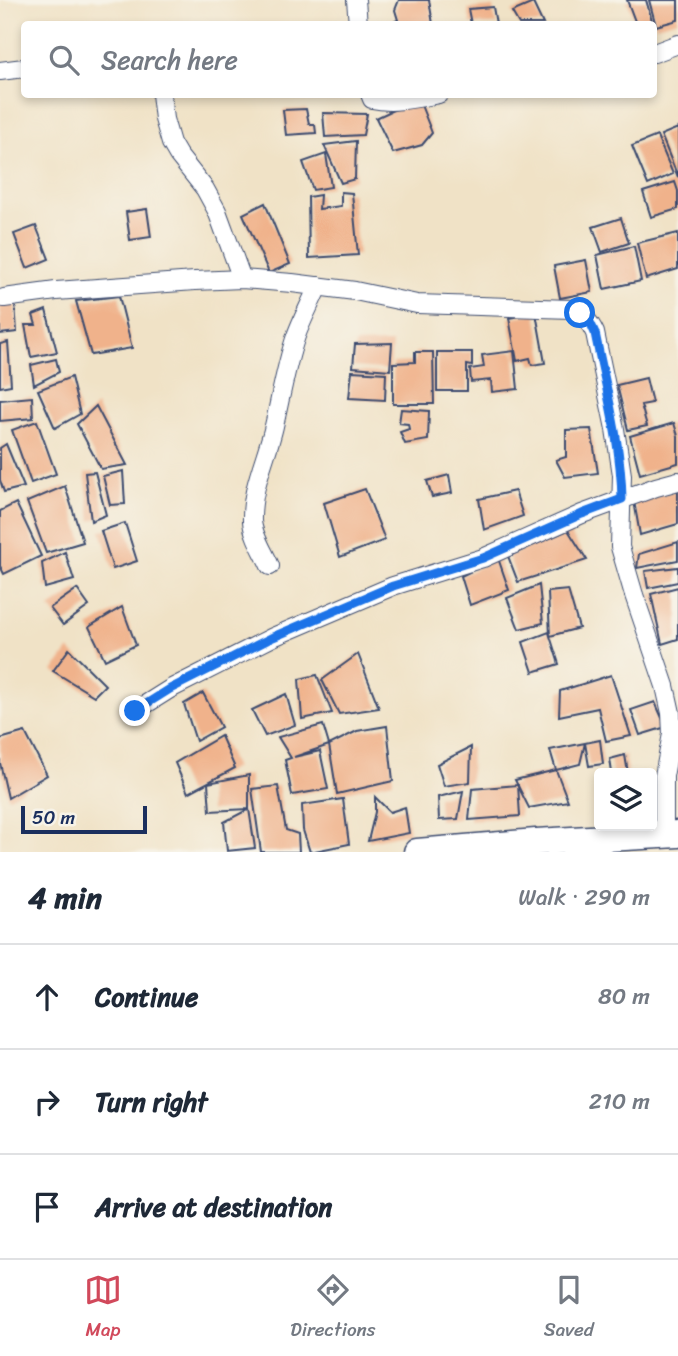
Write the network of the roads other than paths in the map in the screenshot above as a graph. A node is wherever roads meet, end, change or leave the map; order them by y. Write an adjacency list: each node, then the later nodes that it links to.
1 (356, 0): 2 (street)
2 (358, 21)
3 (678, 44): 4 (street)
4 (657, 52)
5 (21, 68): 6 (street)
6 (0, 71)
7 (161, 98): 10 (street)
8 (372, 98): 9 (street)
9 (414, 98)
10 (242, 279): 11 (street); 12 (street)
11 (318, 286): 14 (street); 15 (street)
12 (4, 298)
13 (678, 481): 14 (street)
14 (622, 499): 16 (street); 17 (street)
15 (270, 566)
16 (135, 711)
17 (667, 843): 18 (highway); 19 (highway)
18 (417, 852)
19 (589, 852)

